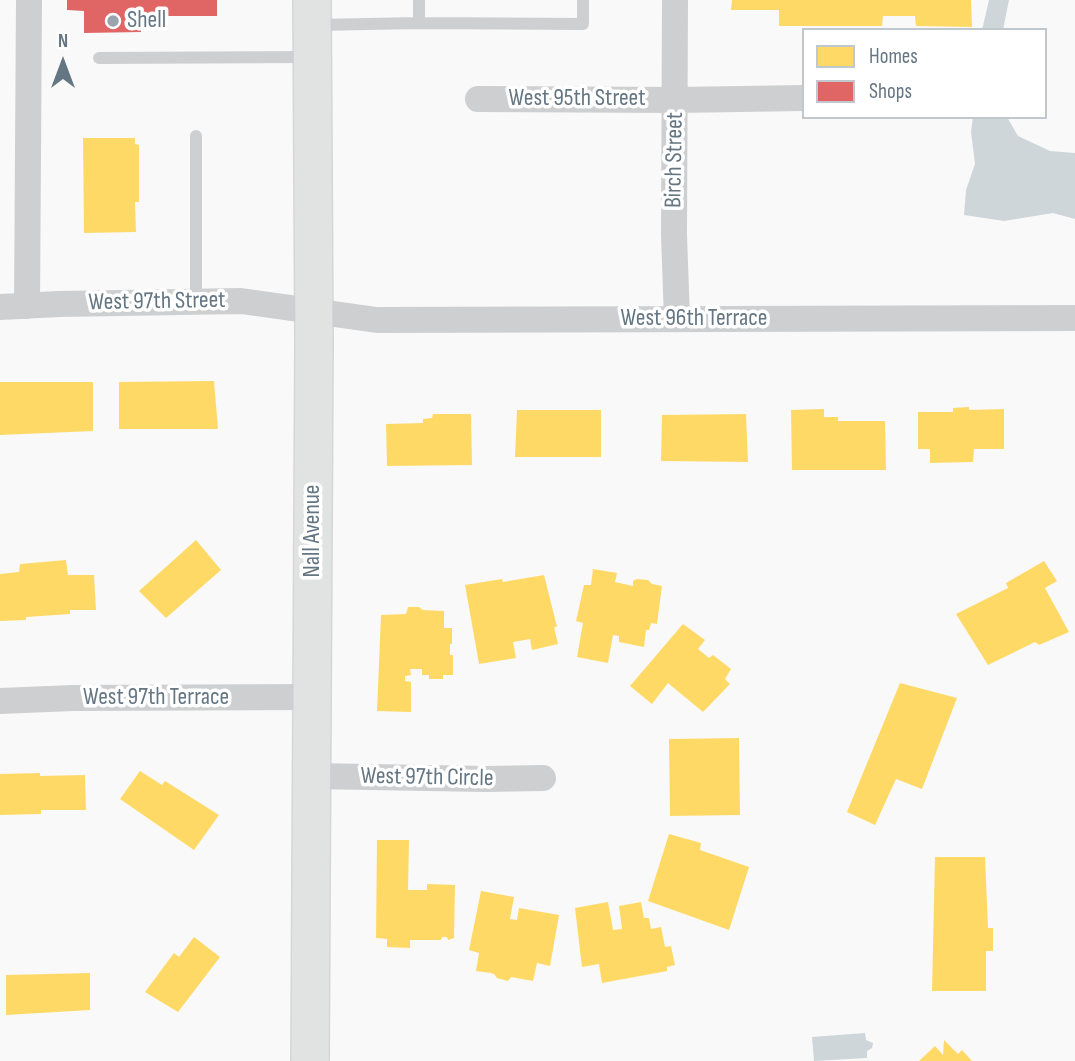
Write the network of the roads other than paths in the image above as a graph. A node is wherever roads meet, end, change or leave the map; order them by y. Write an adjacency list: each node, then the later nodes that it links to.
1 (29, 0): 13 (street)
2 (419, 0): 5 (lane)
3 (583, 0): 5 (lane)
4 (676, 0): 10 (street, Birch Street)
5 (419, 23): 6 (lane)
6 (312, 27): 7 (lane); 15 (main road, Nall Avenue)
7 (99, 58)
8 (802, 98): 10 (street, West 95th Street)
9 (478, 99): 10 (street, West 95th Street)
10 (676, 100): 17 (street, Birch Street)
11 (196, 136): 12 (lane)
12 (196, 301): 13 (street, West 97th Street); 15 (street, West 97th Street)
13 (27, 306): 14 (street, West 97th Street)
14 (0, 307)
15 (314, 310): 17 (street, West 96th Terrace); 18 (main road, Nall Avenue)
16 (1075, 318): 17 (street, West 96th Terrace)
17 (677, 319)
18 (312, 697): 19 (street, West 97th Terrace); 20 (main road, Nall Avenue)
19 (0, 701)
20 (311, 776): 21 (street, West 97th Circle); 22 (main road, Nall Avenue)
21 (543, 778)
22 (310, 1061)

